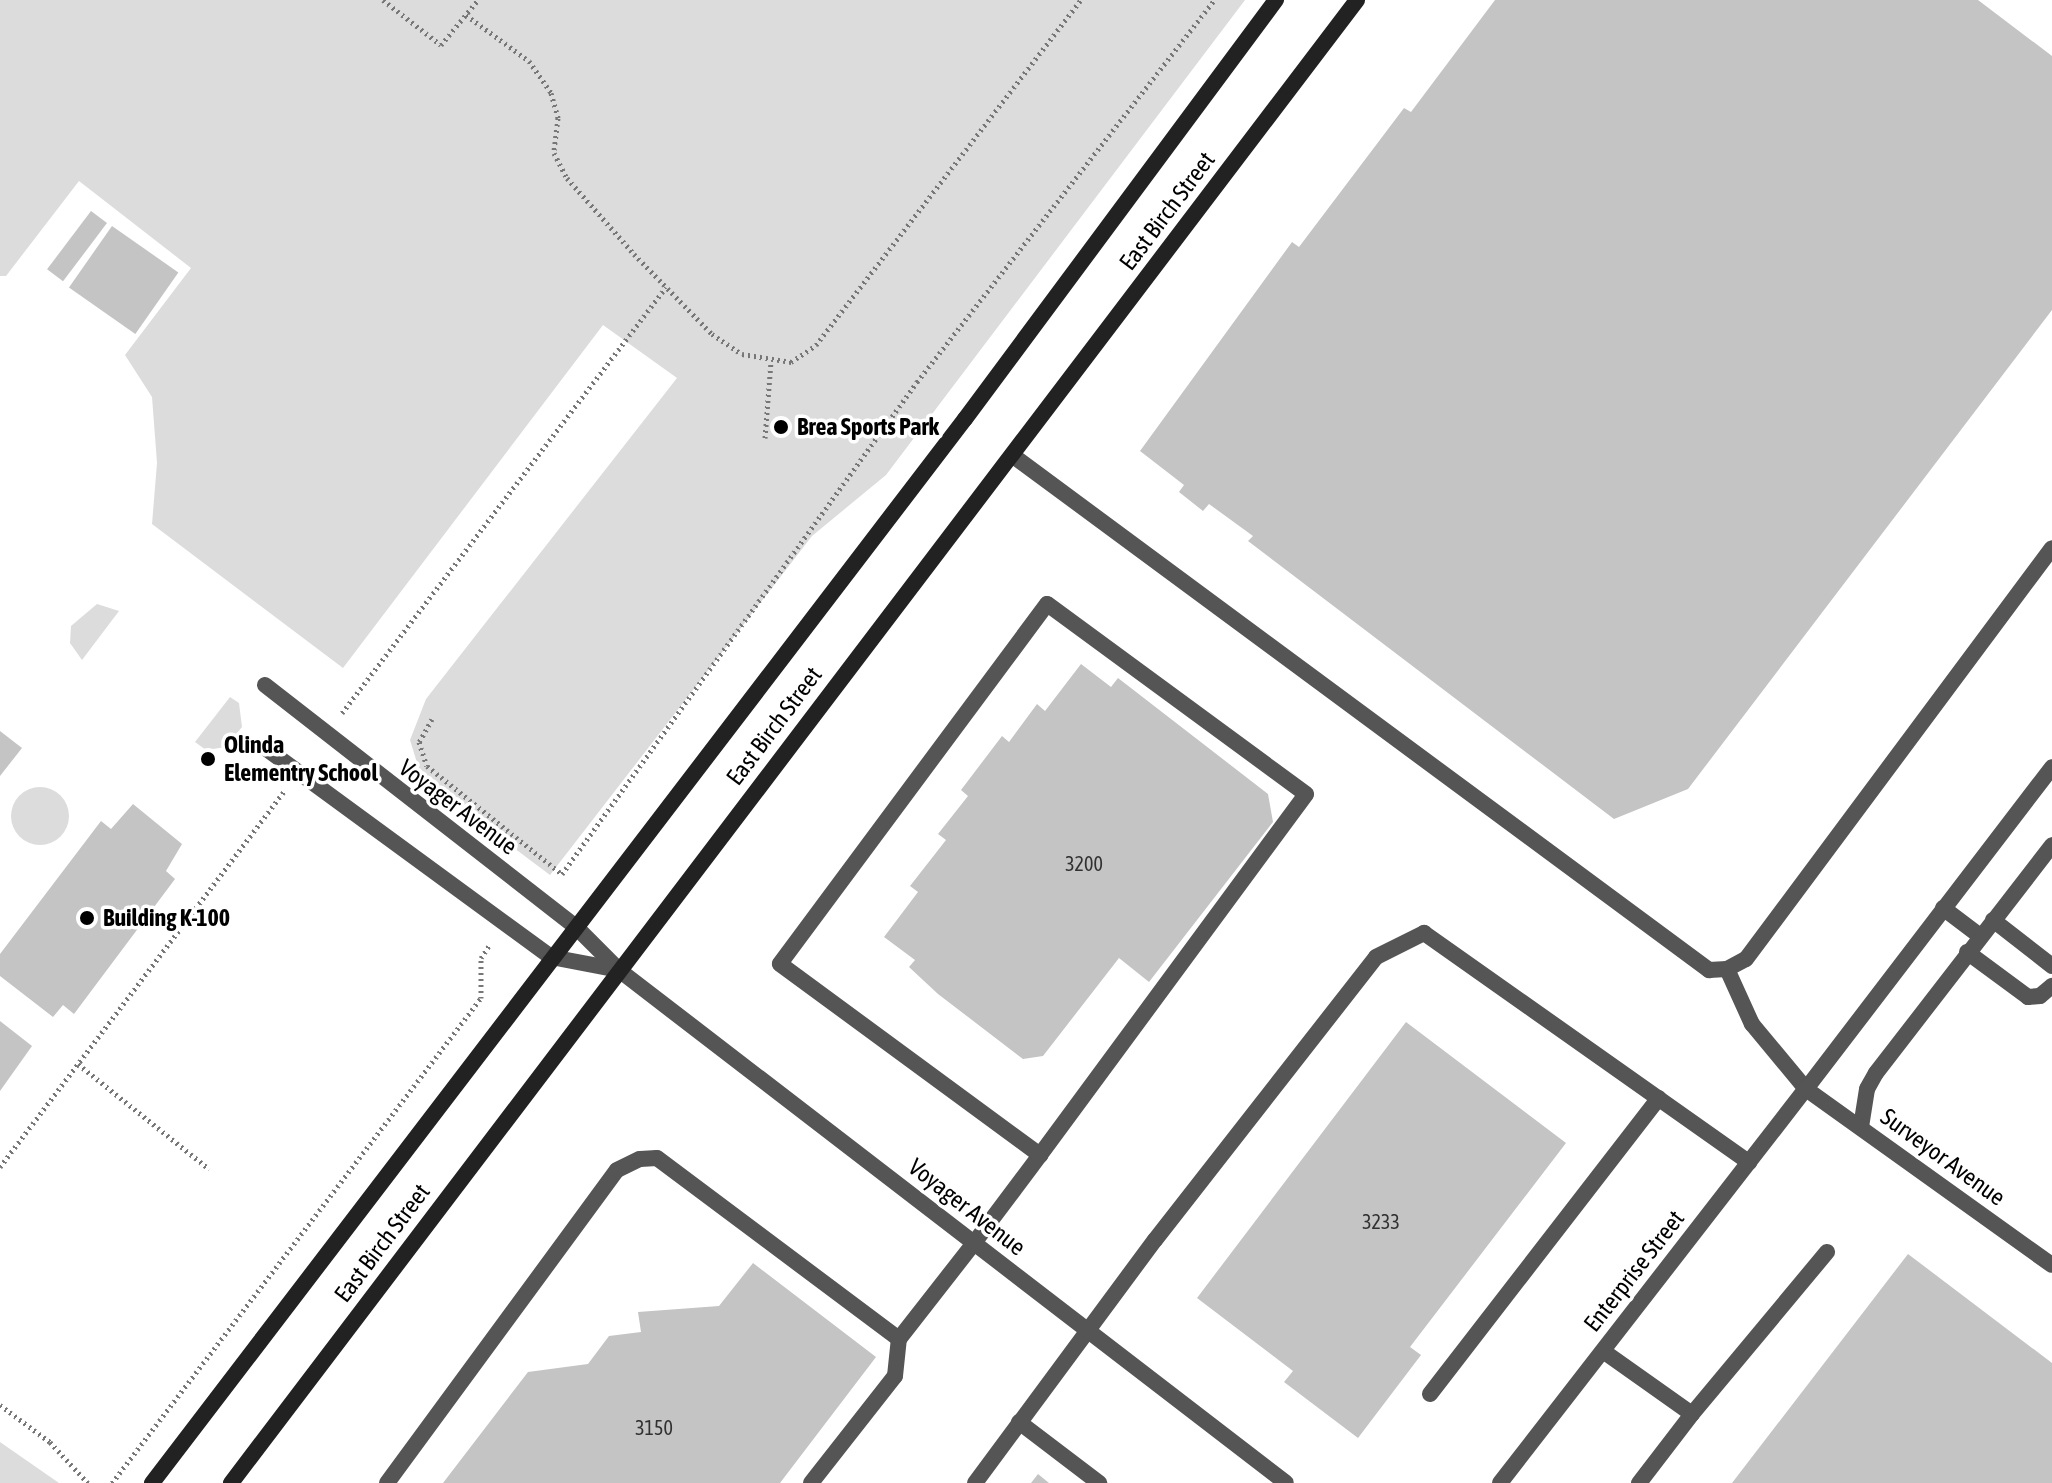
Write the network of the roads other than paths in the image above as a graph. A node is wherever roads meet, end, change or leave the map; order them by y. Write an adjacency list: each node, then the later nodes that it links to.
1 (1276, 0): 11 (street, East Birch Street)
2 (1357, 0): 3 (street, East Birch Street)
3 (1012, 455): 16 (street); 17 (street, East Birch Street)
4 (2052, 548): 16 (street)
5 (265, 685): 11 (street, Voyager Avenue)
6 (264, 747): 14 (street, Voyager Avenue)
7 (2052, 767): 9 (street, Enterprise Street)
8 (2052, 845): 10 (street)
9 (1943, 908): 12 (street); 19 (street, Enterprise Street)
10 (1993, 920): 12 (street); 15 (street)
11 (575, 926): 14 (street, East Birch Street); 17 (street, Voyager Avenue)
12 (1980, 936): 13 (street)
13 (1967, 952): 18 (street); 21 (street)
14 (551, 957): 17 (street, Voyager Avenue); 33 (street, East Birch Street)
15 (2052, 966)
16 (1727, 969): 19 (street, Surveyor Avenue)
17 (619, 970): 24 (street, Voyager Avenue); 34 (street, East Birch Street)
18 (2052, 986)
19 (1806, 1089): 21 (street, Surveyor Avenue); 23 (street, Enterprise Street)
20 (1659, 1098): 23 (street); 27 (street); 30 (street)
21 (1861, 1127): 26 (street, Surveyor Avenue)
22 (1040, 1155): 22 (street); 24 (street)
23 (1749, 1162): 29 (street, Enterprise Street)
24 (974, 1243): 27 (street, Voyager Avenue); 28 (street)
25 (1827, 1252): 31 (street)
26 (2052, 1265)
27 (1087, 1330): 32 (street); 39 (street, Voyager Avenue)
28 (899, 1339): 35 (street); 36 (street)
29 (1603, 1351): 31 (street); 40 (street, Enterprise Street)
30 (1430, 1394)
31 (1692, 1414): 41 (street)
32 (1019, 1422): 37 (street); 38 (street)
33 (152, 1483)
34 (231, 1483)
35 (387, 1483)
36 (811, 1483)
37 (975, 1483)
38 (1099, 1483)
39 (1286, 1483)
40 (1500, 1483)
41 (1639, 1483)

